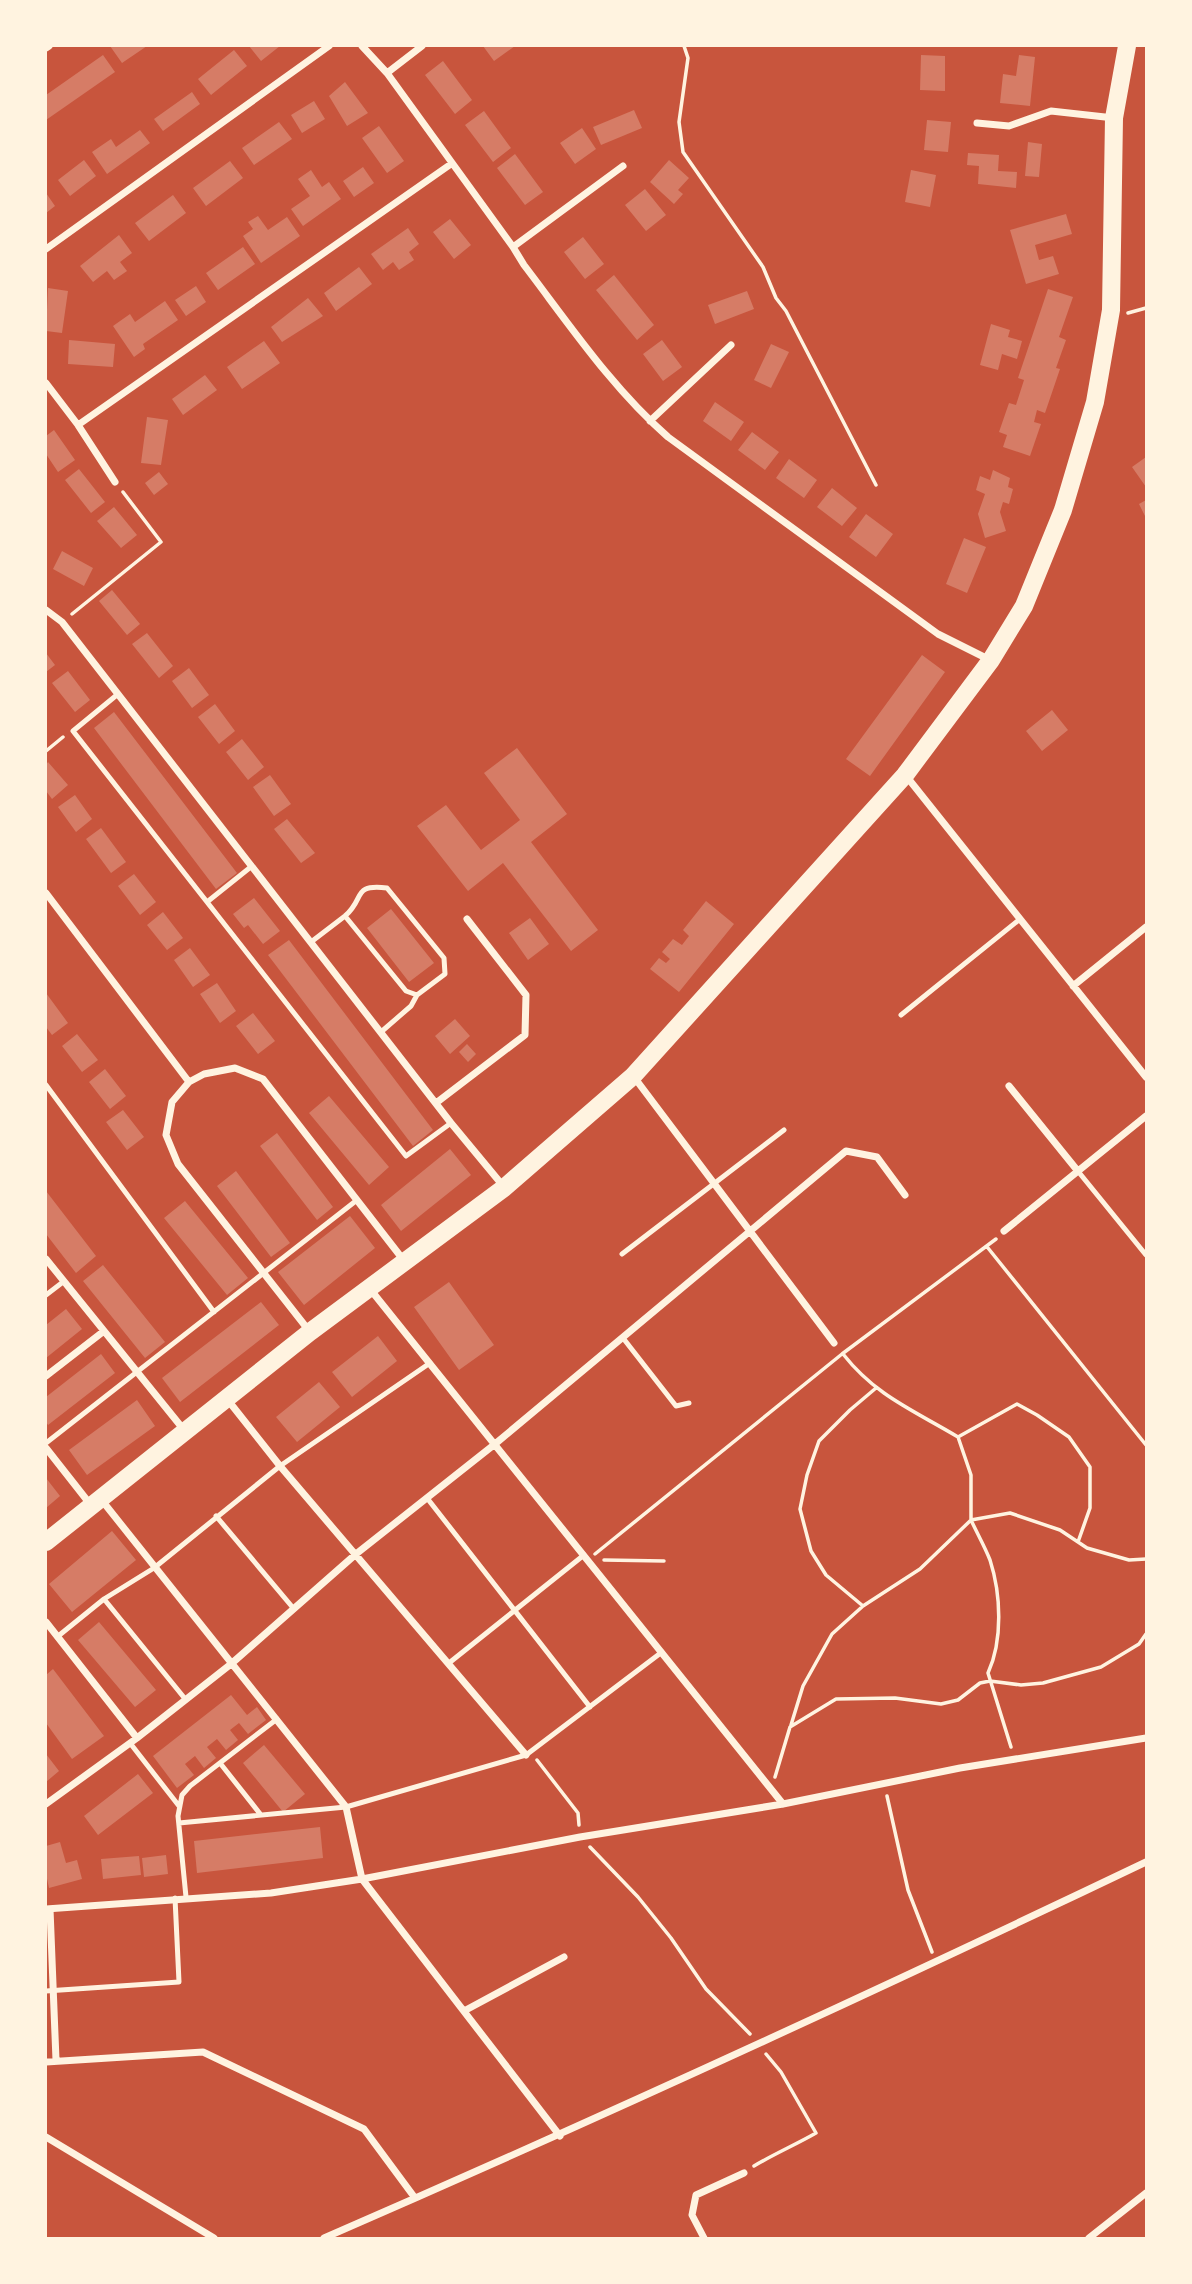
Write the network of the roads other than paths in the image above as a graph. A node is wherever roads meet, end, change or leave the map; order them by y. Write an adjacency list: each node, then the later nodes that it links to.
1 (329, 46): 11 (street)
2 (362, 46): 5 (street)
3 (422, 46): 5 (street)
4 (1127, 46): 6 (main road)
5 (387, 73): 8 (street)
6 (1114, 118): 7 (street); 18 (main road)
7 (977, 123)
8 (452, 163): 10 (street); 15 (street)
9 (623, 166): 10 (street)
10 (513, 247): 14 (street)
11 (46, 249)
12 (731, 345): 14 (street)
13 (46, 383): 15 (street)
14 (650, 421): 18 (street)
15 (78, 425): 16 (street)
16 (115, 482)
17 (46, 610): 19 (street)
18 (990, 660): 20 (main road)
19 (118, 694): 21 (street); 23 (lane)
20 (905, 775): 26 (street); 33 (main road)
21 (252, 866): 23 (lane); 28 (street)
22 (46, 893): 35 (street)
23 (207, 902): 40 (lane)
24 (345, 916): 28 (lane); 30 (lane); 30 (lane)
25 (467, 919): 38 (street)
26 (1020, 919): 29 (street); 31 (lane)
27 (1146, 927): 29 (street)
28 (310, 942): 32 (street)
29 (1073, 986): 34 (street)
30 (417, 995): 32 (lane)
31 (901, 1015)
32 (381, 1032): 38 (street)
33 (633, 1076): 43 (street); 44 (main road)
34 (1146, 1077)
35 (189, 1082): 46 (street); 53 (street)
36 (46, 1085): 57 (lane)
37 (1009, 1086): 42 (street)
38 (436, 1103): 40 (street)
39 (1146, 1116): 42 (street)
40 (451, 1123): 44 (street)
41 (784, 1130): 43 (lane)
42 (1077, 1170): 47 (street); 50 (lane)
43 (715, 1182): 48 (street); 49 (lane)
44 (504, 1188): 52 (main road)
45 (905, 1195): 48 (street)
46 (356, 1200): 52 (street); 53 (lane)
47 (1004, 1231)
48 (751, 1232): 60 (street); 61 (street)
49 (622, 1254)
50 (1146, 1255)
51 (46, 1259): 54 (street)
52 (405, 1262): 55 (main road)
53 (264, 1273): 57 (lane); 59 (street)
54 (63, 1282): 56 (lane); 58 (street)
55 (370, 1289): 59 (main road); 62 (street)
56 (46, 1295)
57 (214, 1312): 63 (lane)
58 (104, 1331): 63 (street); 64 (street)
59 (310, 1332): 65 (main road)
60 (623, 1338): 66 (lane); 68 (street)
61 (834, 1343)
62 (430, 1363): 68 (street); 70 (lane)
63 (136, 1371): 67 (street); 69 (lane)
64 (46, 1376)
65 (226, 1397): 67 (main road); 70 (street)
66 (689, 1403)
67 (184, 1430): 72 (main road)
68 (495, 1444): 71 (street); 76 (street)
69 (46, 1445): 72 (street)
70 (280, 1466): 73 (lane); 75 (street)
71 (427, 1498): 75 (street); 80 (lane)
72 (95, 1501): 74 (main road); 77 (street)
73 (216, 1516): 77 (lane); 79 (lane)
74 (46, 1542)
75 (356, 1554): 79 (street); 84 (street)
76 (586, 1557): 80 (lane); 83 (street)
77 (154, 1567): 78 (lane); 85 (street)
78 (104, 1599): 82 (lane); 86 (lane)
79 (294, 1609): 85 (street)
80 (514, 1612): 84 (lane); 87 (lane)
81 (46, 1622): 82 (street)
82 (57, 1637): 90 (street)
83 (662, 1652): 87 (lane); 94 (street)
84 (450, 1663): 91 (street)
85 (231, 1664): 86 (street); 88 (street)
86 (186, 1700): 90 (street)
87 (590, 1707): 91 (lane)
88 (277, 1719): 92 (lane); 96 (street)
89 (1146, 1738): 94 (street)
90 (133, 1740): 93 (street); 95 (lane)
91 (528, 1754): 96 (lane)
92 (220, 1763): 95 (lane); 97 (lane)
93 (46, 1804)
94 (783, 1804): 100 (street)
95 (179, 1807): 98 (lane)
96 (346, 1807): 97 (lane); 100 (street)
97 (261, 1815): 98 (lane)
98 (179, 1823): 101 (lane)
99 (1146, 1862): 109 (street)
100 (362, 1879): 101 (street); 106 (street)
101 (186, 1897): 102 (street)
102 (175, 1898): 103 (street); 105 (lane)
103 (48, 1909): 105 (street)
104 (564, 1956): 106 (street)
105 (49, 1990): 107 (street)
106 (464, 2011): 109 (street)
107 (56, 2060): 108 (street); 113 (street)
108 (46, 2062)
109 (560, 2136): 113 (street)
110 (46, 2137): 114 (street)
111 (744, 2173): 116 (street)
112 (1146, 2193): 117 (street)
113 (415, 2198): 115 (street)
114 (214, 2238)
115 (324, 2238)
116 (705, 2238)
117 (1089, 2238)

